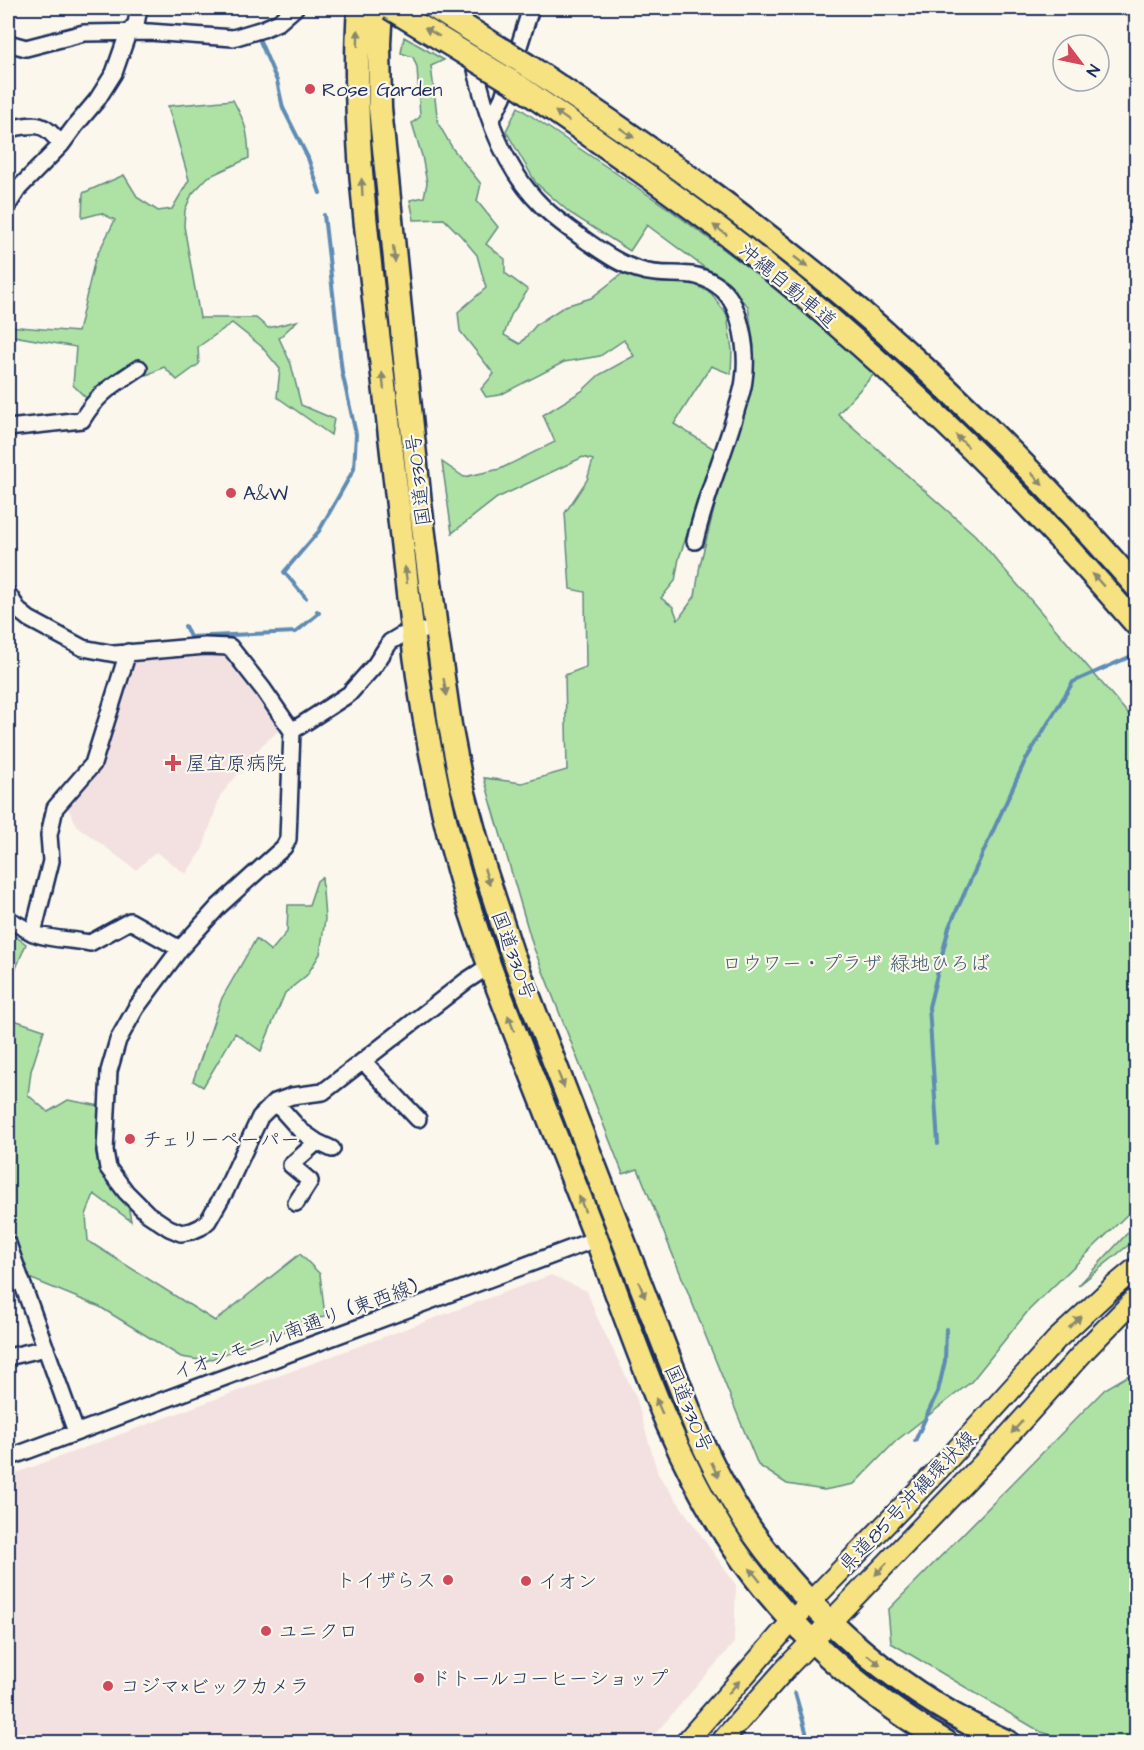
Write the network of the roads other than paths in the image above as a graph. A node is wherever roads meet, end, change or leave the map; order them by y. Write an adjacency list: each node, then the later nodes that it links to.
1 (139, 8): 9 (street)
2 (359, 8): 23 (highway, 国道330号, one-way to 2)
3 (381, 8): 22 (highway, 国道330号, one-way to 22)
4 (390, 8): 11 (highway, 沖縄自動車道, one-way to 4, bridge)
5 (435, 8): 11 (highway, 沖縄自動車道, bridge)
6 (464, 8): 12 (street)
7 (531, 8): 12 (street)
8 (291, 9): 9 (street)
9 (128, 33): 10 (street); 14 (street)
10 (8, 43)
11 (522, 75): 19 (highway, 沖縄自動車道, one-way to 19); 21 (highway, 沖縄自動車道, one-way to 11)
12 (491, 121): 18 (street)
13 (8, 129): 14 (street)
14 (61, 145): 15 (street)
15 (8, 205)
16 (139, 369): 17 (street)
17 (8, 428)
18 (695, 541)
19 (1137, 586)
20 (8, 594): 24 (street)
21 (1137, 624)
22 (436, 629): 23 (street); 45 (highway, 国道330号, one-way to 45)
23 (412, 633): 25 (street); 29 (highway, 国道330号)
24 (128, 652): 25 (street); 27 (street)
25 (292, 731): 28 (street)
26 (8, 919): 27 (street)
27 (33, 933): 28 (street)
28 (180, 949): 31 (street)
29 (489, 966): 30 (street); 36 (highway, 国道330号, one-way to 29)
30 (363, 1061): 31 (street); 32 (street)
31 (275, 1102): 33 (street)
32 (418, 1119)
33 (317, 1142): 34 (street); 35 (street)
34 (332, 1149)
35 (296, 1203)
36 (596, 1239): 43 (street, イオンモール南通り (東西線)); 46 (highway, 国道330号, one-way to 36)
37 (8, 1244): 39 (street)
38 (1137, 1268): 45 (main road, 県道85号沖縄環状線, one-way to 38)
39 (14, 1280): 41 (street)
40 (1137, 1298): 47 (main road, 県道85号沖縄環状線, one-way to 47)
41 (46, 1348): 42 (street); 43 (street)
42 (8, 1357)
43 (76, 1432): 44 (street, イオンモール南通り (東西線))
44 (8, 1458)
45 (810, 1601): 46 (main road, 県道85号沖縄環状線); 47 (highway, 国道330号)
46 (792, 1621): 48 (highway, 国道330号); 49 (main road, 県道85号沖縄環状線, one-way to 46)
47 (831, 1621): 48 (main road, 県道85号沖縄環状線); 52 (highway, 国道330号, one-way to 52)
48 (811, 1642): 50 (main road, 県道85号沖縄環状線); 51 (highway, 国道330号)
49 (686, 1743)
50 (721, 1743)
51 (946, 1743)
52 (1008, 1743)

